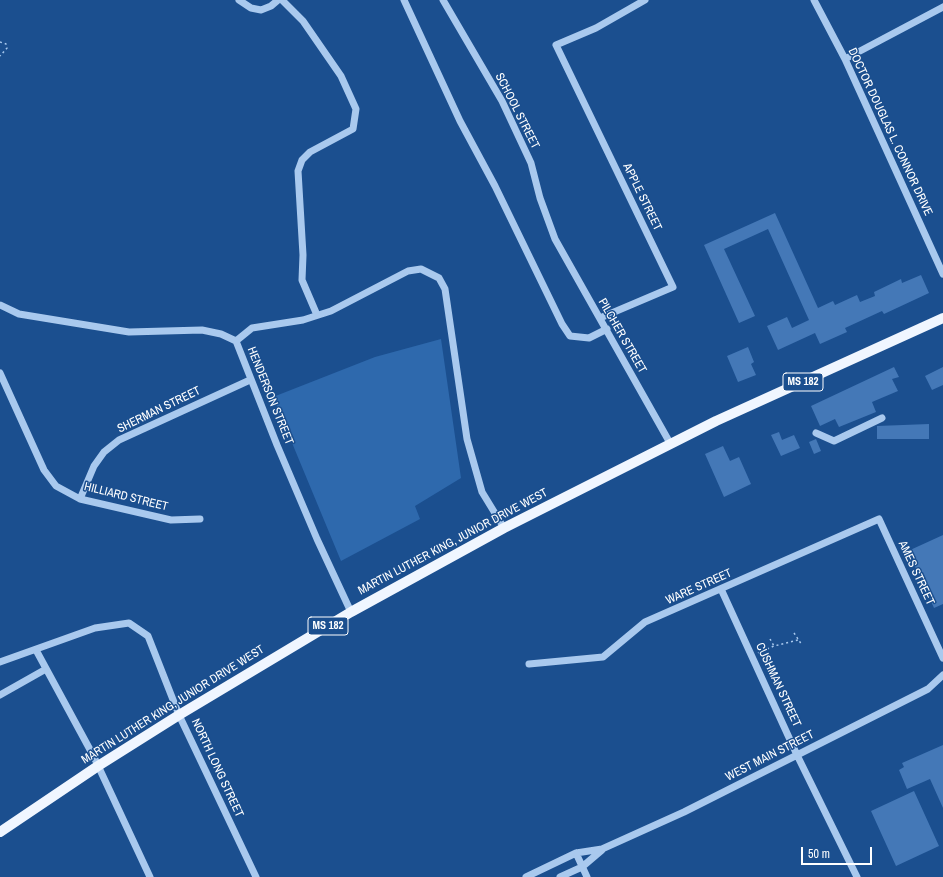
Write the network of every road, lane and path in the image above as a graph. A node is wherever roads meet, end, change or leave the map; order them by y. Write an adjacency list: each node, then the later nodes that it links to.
1 (239, 0): 2 (street)
2 (278, 0)
3 (282, 0): 15 (street)
4 (404, 0): 18 (street)
5 (443, 0): 12 (street, SCHOOL STREET)
6 (645, 0): 16 (street, APPLE STREET)
7 (814, 0): 11 (street, DOCTOR DOUGLAS L. CONNOR DRIVE)
8 (943, 7): 11 (street)
9 (0, 42): 10 (path)
10 (0, 56)
11 (845, 59): 13 (street, DOCTOR DOUGLAS L. CONNOR DRIVE)
12 (555, 239): 16 (street, PILCHER STREET)
13 (943, 274)
14 (1, 307): 19 (street, HENDERSON STREET)
15 (317, 316): 19 (street); 28 (street)
16 (600, 318): 18 (street, PILCHER STREET)
17 (943, 318): 24 (main road, MARTIN LUTHER KING, JUNIOR DRIVE WEST / MS 182)
18 (607, 329): 24 (street, PILCHER STREET)
19 (236, 341): 21 (street, HENDERSON STREET)
20 (0, 373): 25 (street, HILLIARD STREET)
21 (250, 380): 25 (street, SHERMAN STREET); 30 (street, HENDERSON STREET)
22 (882, 418): 23 (street)
23 (816, 434)
24 (670, 443): 28 (main road, MARTIN LUTHER KING, JUNIOR DRIVE WEST / MS 182)
25 (80, 499): 26 (street, HILLIARD STREET)
26 (200, 519)
27 (879, 519): 29 (street, WARE STREET); 38 (street, AMES STREET)
28 (504, 528): 30 (main road, MARTIN LUTHER KING, JUNIOR DRIVE WEST / MS 182)
29 (721, 589): 37 (street, CUSHMAN STREET); 40 (street, WARE STREET)
30 (351, 612): 44 (main road, MARTIN LUTHER KING, JUNIOR DRIVE WEST / MS 182)
31 (794, 634): 33 (path)
32 (770, 639): 35 (path)
33 (798, 640): 34 (path); 35 (path)
34 (802, 645)
35 (774, 646): 37 (path)
36 (36, 650): 39 (street, NORTH LONG STREET); 41 (street); 44 (street, NORTH LONG STREET)
37 (752, 656): 45 (street, CUSHMAN STREET)
38 (943, 658)
39 (0, 662)
40 (529, 664)
41 (46, 670): 43 (street); 46 (street)
42 (943, 675): 45 (street, WEST MAIN STREET)
43 (0, 695)
44 (179, 715): 46 (main road, MARTIN LUTHER KING, JUNIOR DRIVE WEST / MS 182); 52 (street, NORTH LONG STREET)
45 (797, 755): 48 (street, WEST MAIN STREET); 56 (street, CUSHMAN STREET)
46 (98, 766): 47 (main road, MARTIN LUTHER KING, JUNIOR DRIVE WEST / MS 182); 51 (street)
47 (0, 832)
48 (602, 849): 49 (street, WEST MAIN STREET); 50 (street, WEST MAIN STREET)
49 (576, 853): 50 (street); 53 (street, WEST MAIN STREET)
50 (582, 867): 54 (street, WEST MAIN STREET); 55 (street)
51 (150, 877)
52 (256, 877)
53 (526, 877)
54 (560, 877)
55 (587, 877)
56 (857, 877)

